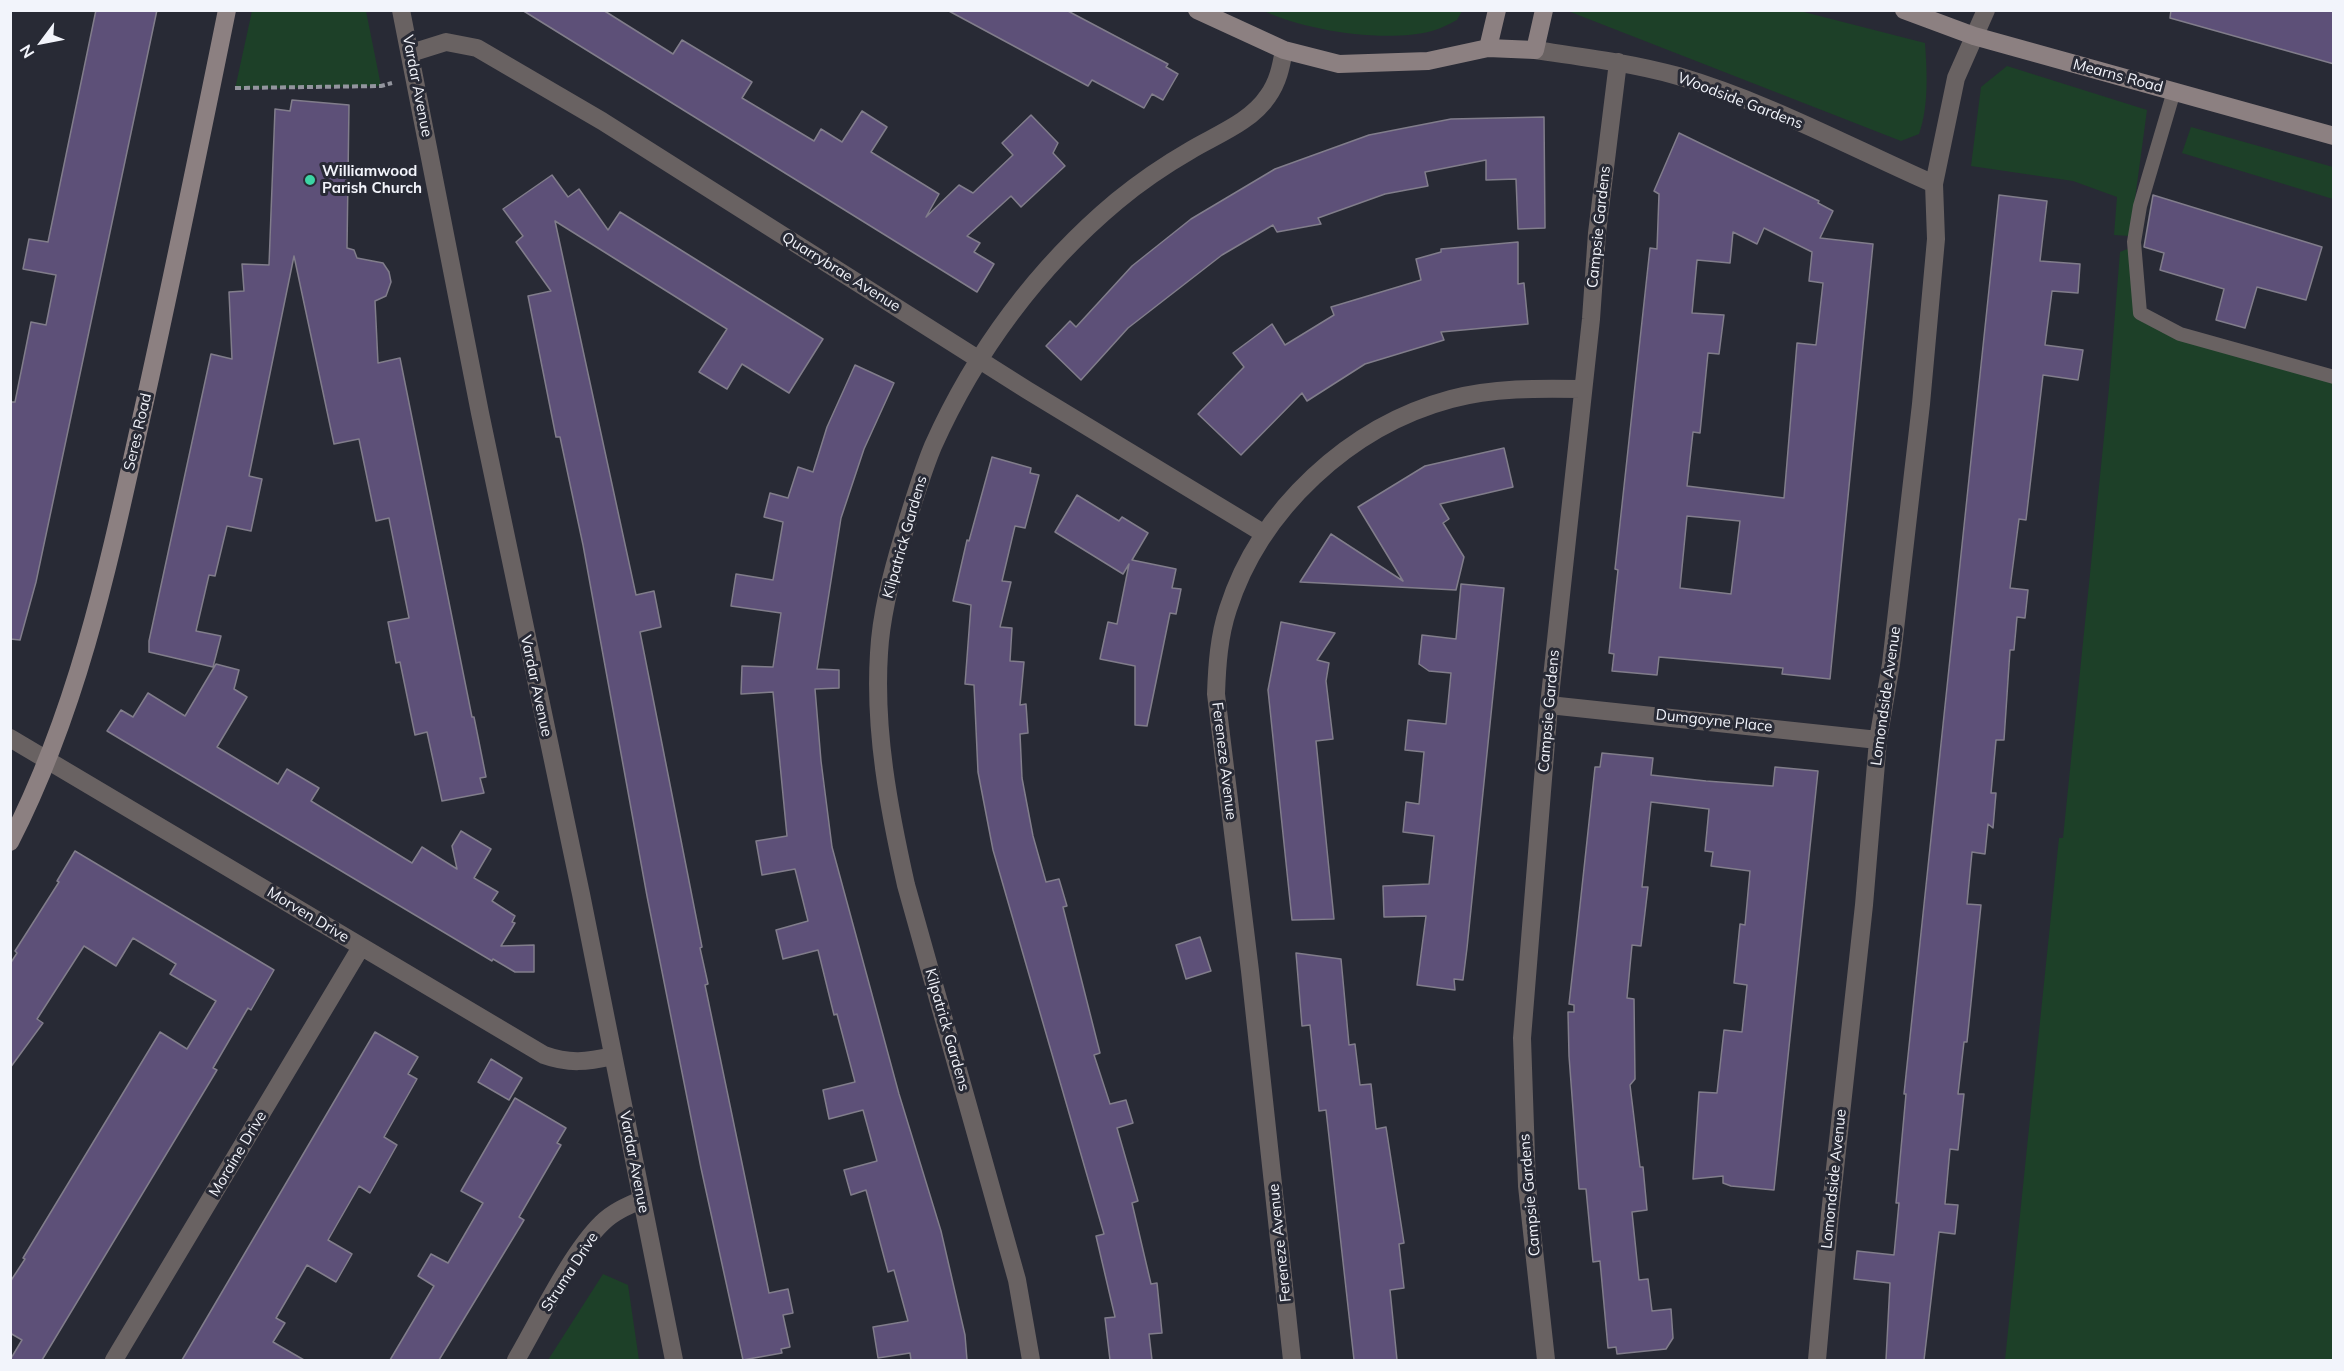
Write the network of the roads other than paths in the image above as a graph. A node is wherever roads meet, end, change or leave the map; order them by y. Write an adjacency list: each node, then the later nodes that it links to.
1 (227, 10): 24 (street, Seres Road)
2 (401, 10): 12 (street, Vardar Avenue)
3 (1197, 10): 10 (street)
4 (1497, 10): 9 (street)
5 (1544, 10): 11 (street)
6 (1904, 10): 8 (street, Mearns Road)
7 (1986, 10): 8 (street, Lomondside Avenue)
8 (1974, 36): 14 (street, Mearns Road); 16 (street, Lomondside Avenue)
9 (1488, 48): 10 (street); 11 (street)
10 (1284, 50): 17 (street, Kilpatrick Gardens)
11 (1535, 50): 13 (street, Woodside Gardens)
12 (411, 53): 17 (street, Quarrybrae Avenue); 27 (street, Vardar Avenue)
13 (1618, 62): 16 (street, Woodside Gardens); 19 (street, Campsie Gardens)
14 (2174, 91): 15 (street, Mearns Road); 18 (lane)
15 (2334, 136)
16 (1934, 184): 23 (street, Lomondside Avenue)
17 (980, 360): 20 (street, Quarrybrae Avenue); 32 (street, Kilpatrick Gardens)
18 (2334, 376)
19 (1582, 389): 20 (street, Fereneze Avenue); 21 (street, Campsie Gardens)
20 (1263, 533): 33 (street, Fereneze Avenue)
21 (1549, 705): 23 (street, Dumgoyne Place); 34 (street, Campsie Gardens)
22 (10, 738): 24 (street, Morven Drive)
23 (1878, 740): 35 (street, Lomondside Avenue)
24 (49, 760): 25 (street, Seres Road); 26 (street, Morven Drive)
25 (10, 842)
26 (362, 947): 27 (street, Morven Drive); 29 (street, Moraine Drive)
27 (613, 1056): 28 (street, Vardar Avenue)
28 (641, 1200): 30 (street, Struma Drive); 31 (street, Vardar Avenue)
29 (114, 1360)
30 (516, 1360)
31 (674, 1360)
32 (1031, 1360)
33 (1292, 1360)
34 (1546, 1360)
35 (1818, 1360)

